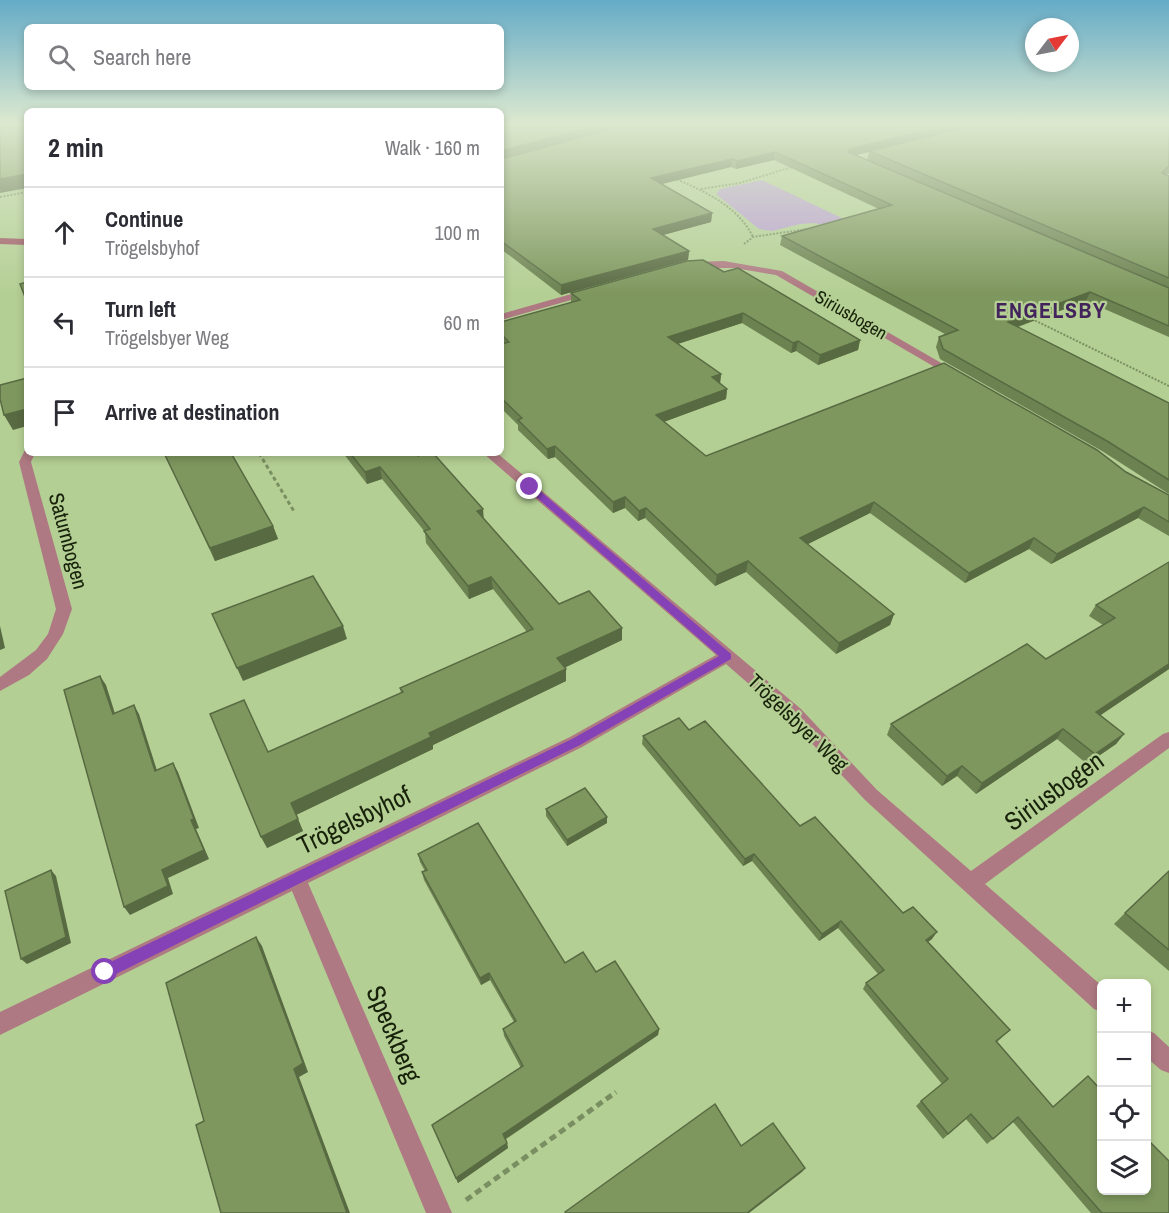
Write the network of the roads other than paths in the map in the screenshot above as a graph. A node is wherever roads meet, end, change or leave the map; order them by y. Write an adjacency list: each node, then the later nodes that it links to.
1 (0, 241): 2 (street)
2 (24, 242)
3 (673, 268): 6 (street, Siriusbogen)
4 (596, 290): 5 (street)
5 (504, 316)
6 (963, 379)
7 (28, 456): 10 (street, Saturnbogen)
8 (493, 456): 9 (street, Trögelsbyer Weg)
9 (727, 656): 12 (street, Trögelsbyhof); 13 (street, Trögelsbyer Weg)
10 (0, 685)
11 (1169, 739): 13 (street, Siriusbogen)
12 (297, 878): 15 (street, Trögelsbyhof); 18 (street, Speckberg)
13 (969, 884): 14 (street, Trögelsbyer Weg)
14 (1097, 997)
15 (0, 1024)
16 (1151, 1046): 17 (street)
17 (1169, 1062)
18 (448, 1210)

